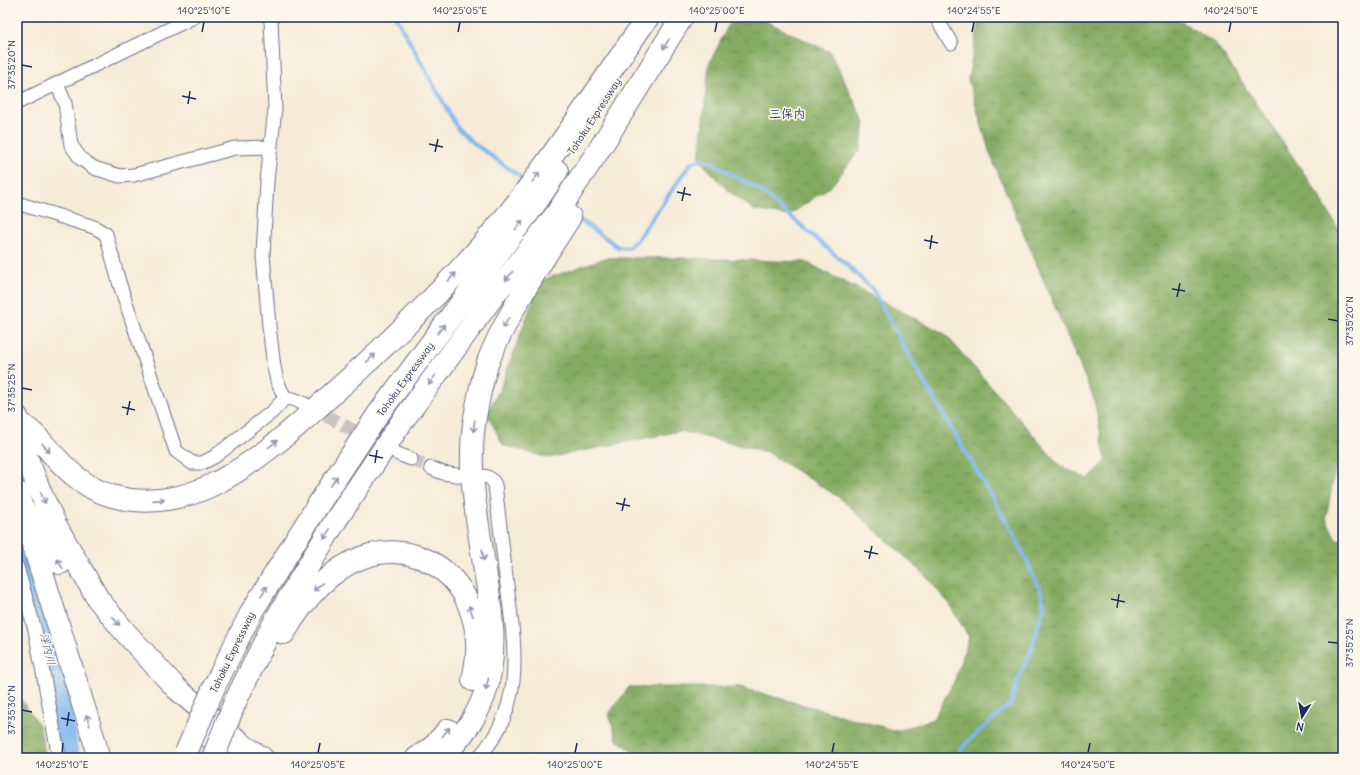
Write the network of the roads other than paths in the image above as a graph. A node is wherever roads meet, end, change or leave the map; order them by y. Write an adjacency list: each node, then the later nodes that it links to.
1 (194, 17): 9 (street)
2 (269, 17): 11 (street)
3 (648, 17): 15 (highway, one-way to 3)
4 (654, 17): 24 (highway, Tohoku Expressway, one-way to 4, bridge)
5 (682, 17): 8 (highway, one-way to 8)
6 (936, 17): 7 (street)
7 (951, 43)
8 (650, 70): 23 (highway, one-way to 23); 32 (highway, one-way to 32)
9 (58, 84): 10 (street); 11 (street)
10 (17, 104)
11 (271, 147): 13 (street)
12 (17, 203): 13 (street)
13 (285, 398): 14 (street)
14 (305, 404)
15 (18, 419): 30 (highway, one-way to 30)
16 (398, 454): 17 (street)
17 (411, 459)
18 (431, 468): 19 (street)
19 (463, 476)
20 (481, 476): 33 (street)
21 (20, 500): 26 (highway, one-way to 21); 29 (highway, one-way to 21)
22 (17, 569): 25 (street)
23 (239, 705): 27 (highway, bridge); 28 (highway); 31 (highway, one-way to 23)
24 (185, 756)
25 (59, 758)
26 (98, 758)
27 (213, 758)
28 (225, 758)
29 (235, 758)
30 (262, 758)
31 (417, 758)
32 (441, 758)
33 (478, 758)

